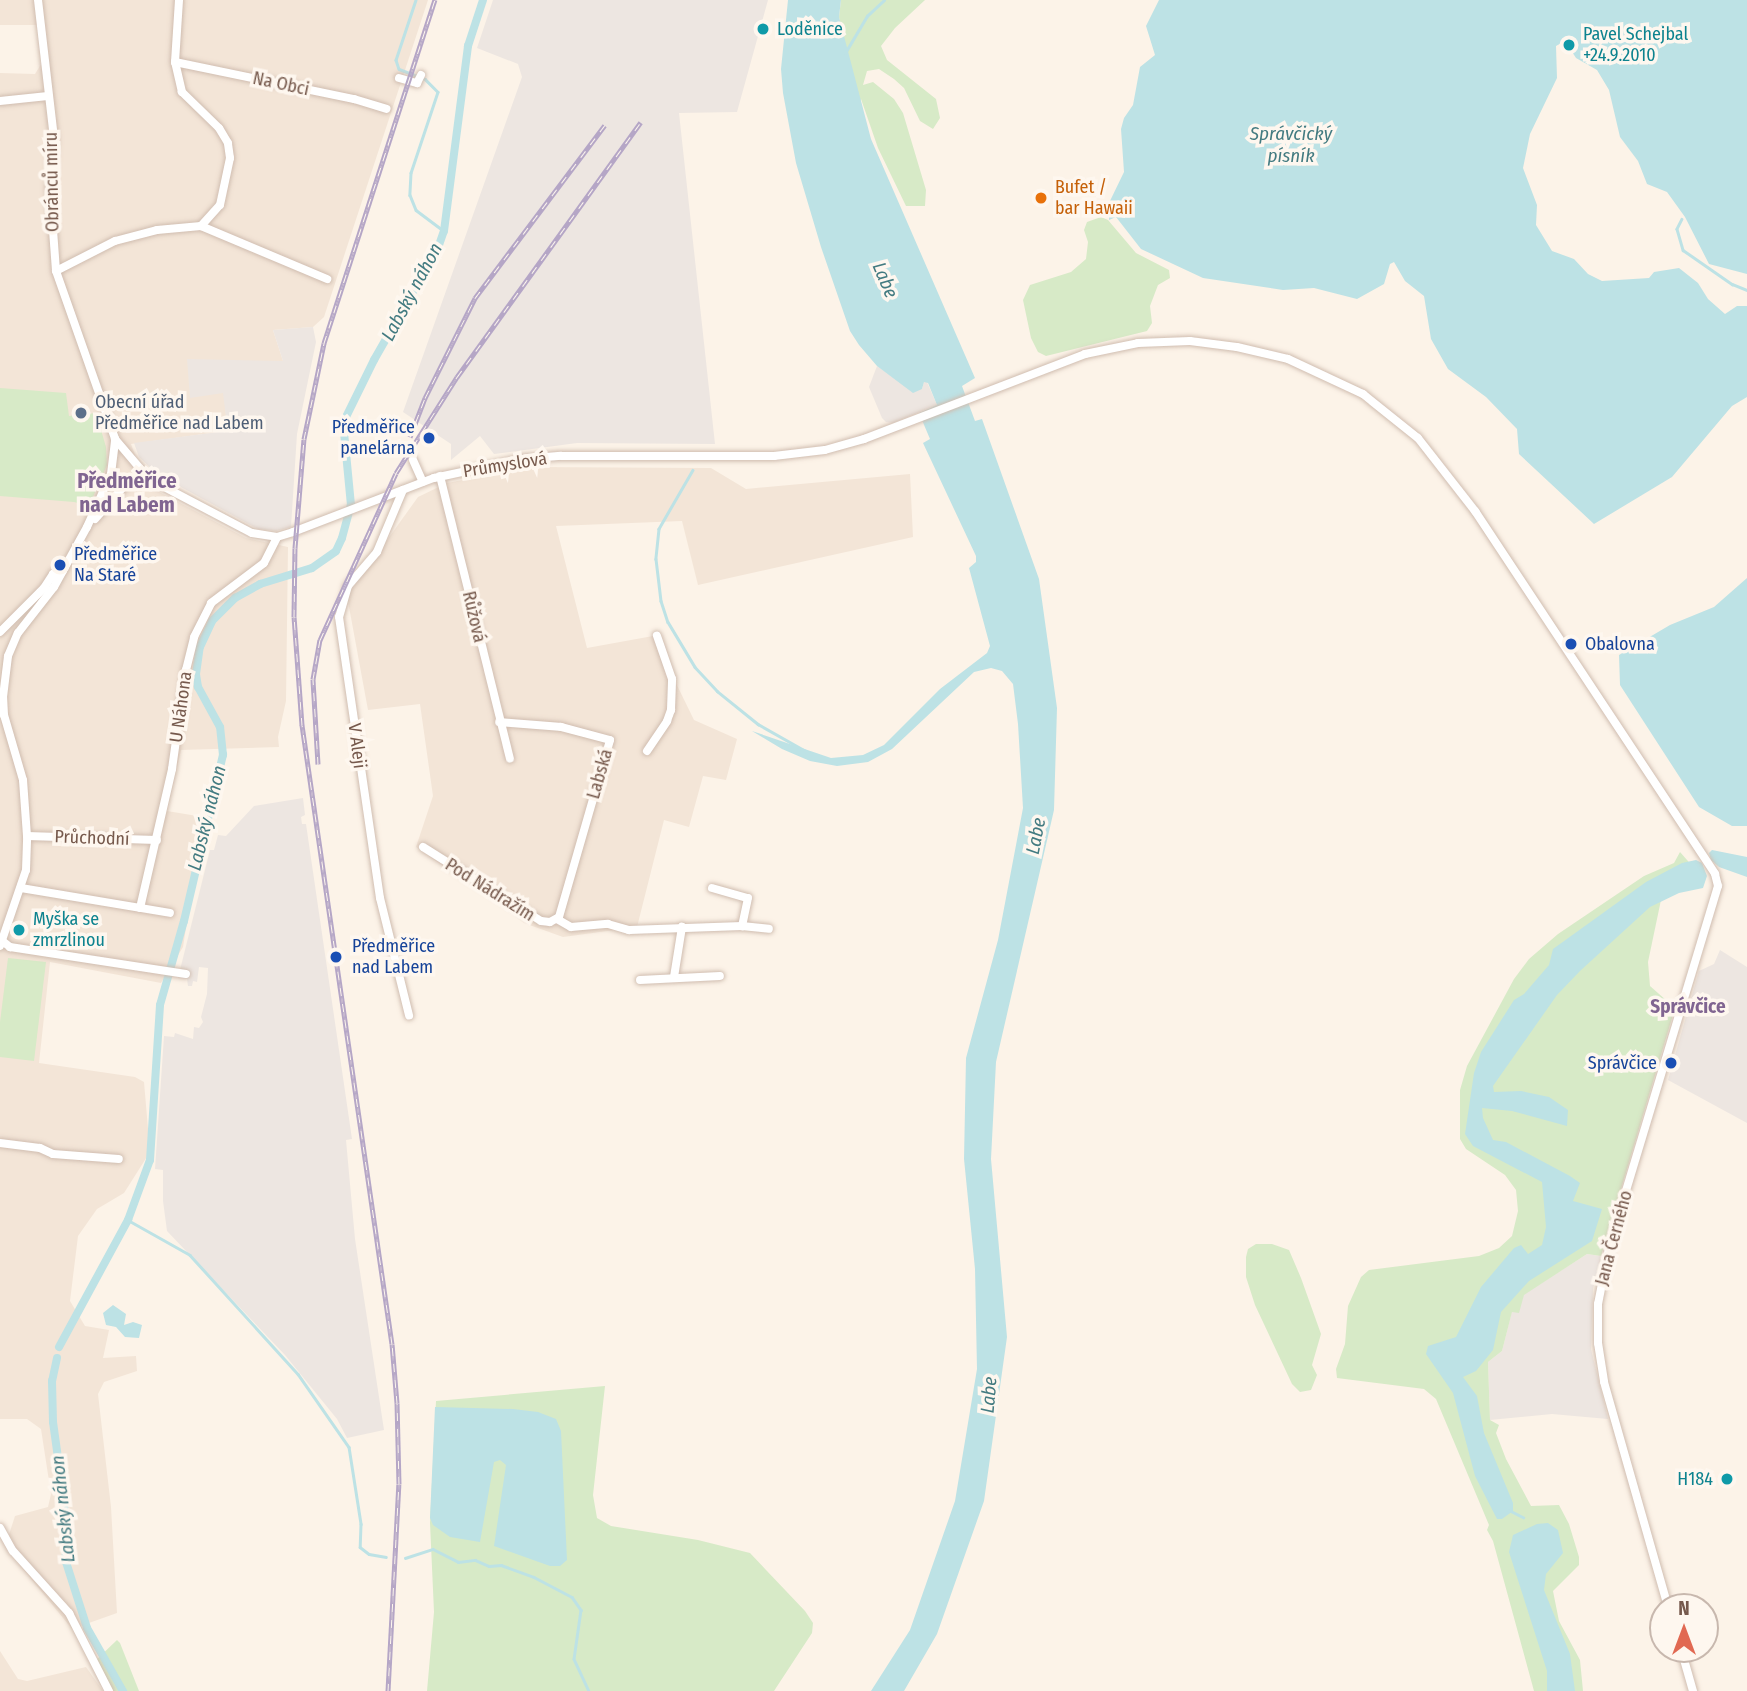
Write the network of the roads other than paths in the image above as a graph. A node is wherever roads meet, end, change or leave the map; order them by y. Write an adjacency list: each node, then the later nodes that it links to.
1 (38, 0): 6 (street, Obránců míru)
2 (179, 0): 3 (street)
3 (175, 62): 8 (street, Na Obci); 9 (street)
4 (399, 78): 5 (street)
5 (420, 78)
6 (48, 96): 7 (street); 10 (street, Obránců míru)
7 (0, 101)
8 (387, 109)
9 (201, 226): 10 (street); 11 (street)
10 (56, 271): 12 (street, Obránců míru)
11 (327, 279)
12 (115, 439): 15 (street, Obránců míru); 18 (street, Obránců míru)
13 (413, 460): 16 (street)
14 (440, 476): 16 (street, Průmyslová); 24 (street, Růžová); 30 (street, Průmyslová)
15 (149, 479): 18 (street); 19 (street)
16 (424, 482): 17 (street, Průmyslová)
17 (403, 490): 19 (street, Průmyslová); 44 (street, V Aleji)
18 (87, 527): 20 (street, Obránců míru)
19 (277, 537): 28 (street, U Náhona)
20 (63, 571): 21 (street); 23 (street, Obránců míru)
21 (0, 632)
22 (657, 636): 25 (street)
23 (1, 695): 27 (street, Obránců míru)
24 (499, 722): 26 (street, Růžová); 35 (street, Labská)
25 (647, 751)
26 (510, 758)
27 (27, 836): 28 (street, Průchodní); 31 (street, Obránců míru)
28 (157, 840): 33 (street, U Náhona)
29 (423, 847): 35 (street, Pod Nádražím)
30 (1715, 874): 48 (street, Jana Černého)
31 (21, 888): 33 (street); 39 (street, Obránců míru)
32 (712, 888): 36 (street)
33 (140, 908): 34 (street)
34 (170, 913)
35 (558, 918): 37 (street)
36 (742, 926): 37 (street); 38 (street)
37 (682, 927): 42 (street)
38 (769, 929)
39 (1, 942): 40 (street)
40 (186, 974)
41 (720, 976): 42 (street)
42 (674, 977): 43 (street)
43 (640, 980)
44 (409, 1015)
45 (0, 1143): 46 (street)
46 (119, 1159)
47 (0, 1528): 50 (street)
48 (1664, 1593)
49 (1685, 1663): 51 (street)
50 (109, 1691)
51 (1693, 1691)

